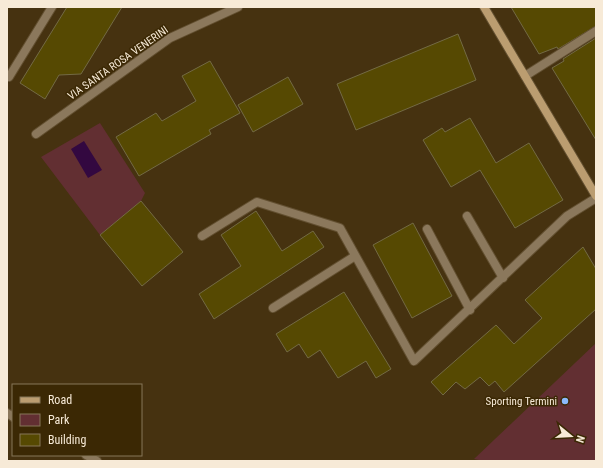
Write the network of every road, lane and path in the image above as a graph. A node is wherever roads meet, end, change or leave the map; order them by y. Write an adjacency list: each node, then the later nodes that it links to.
1 (52, 7): 6 (street)
2 (238, 7): 7 (street, VIA SANTA ROSA VENERINI)
3 (484, 7): 5 (main road)
4 (596, 31): 5 (street)
5 (525, 76): 8 (main road)
6 (8, 77)
7 (36, 134)
8 (593, 184): 9 (main road)
9 (596, 197): 14 (street)
10 (467, 216): 14 (street)
11 (427, 229): 16 (street)
12 (202, 236): 13 (street)
13 (355, 256): 15 (street); 16 (street)
14 (503, 278): 16 (street)
15 (273, 308)
16 (470, 310)
17 (88, 456): 18 (street)
18 (97, 461)

